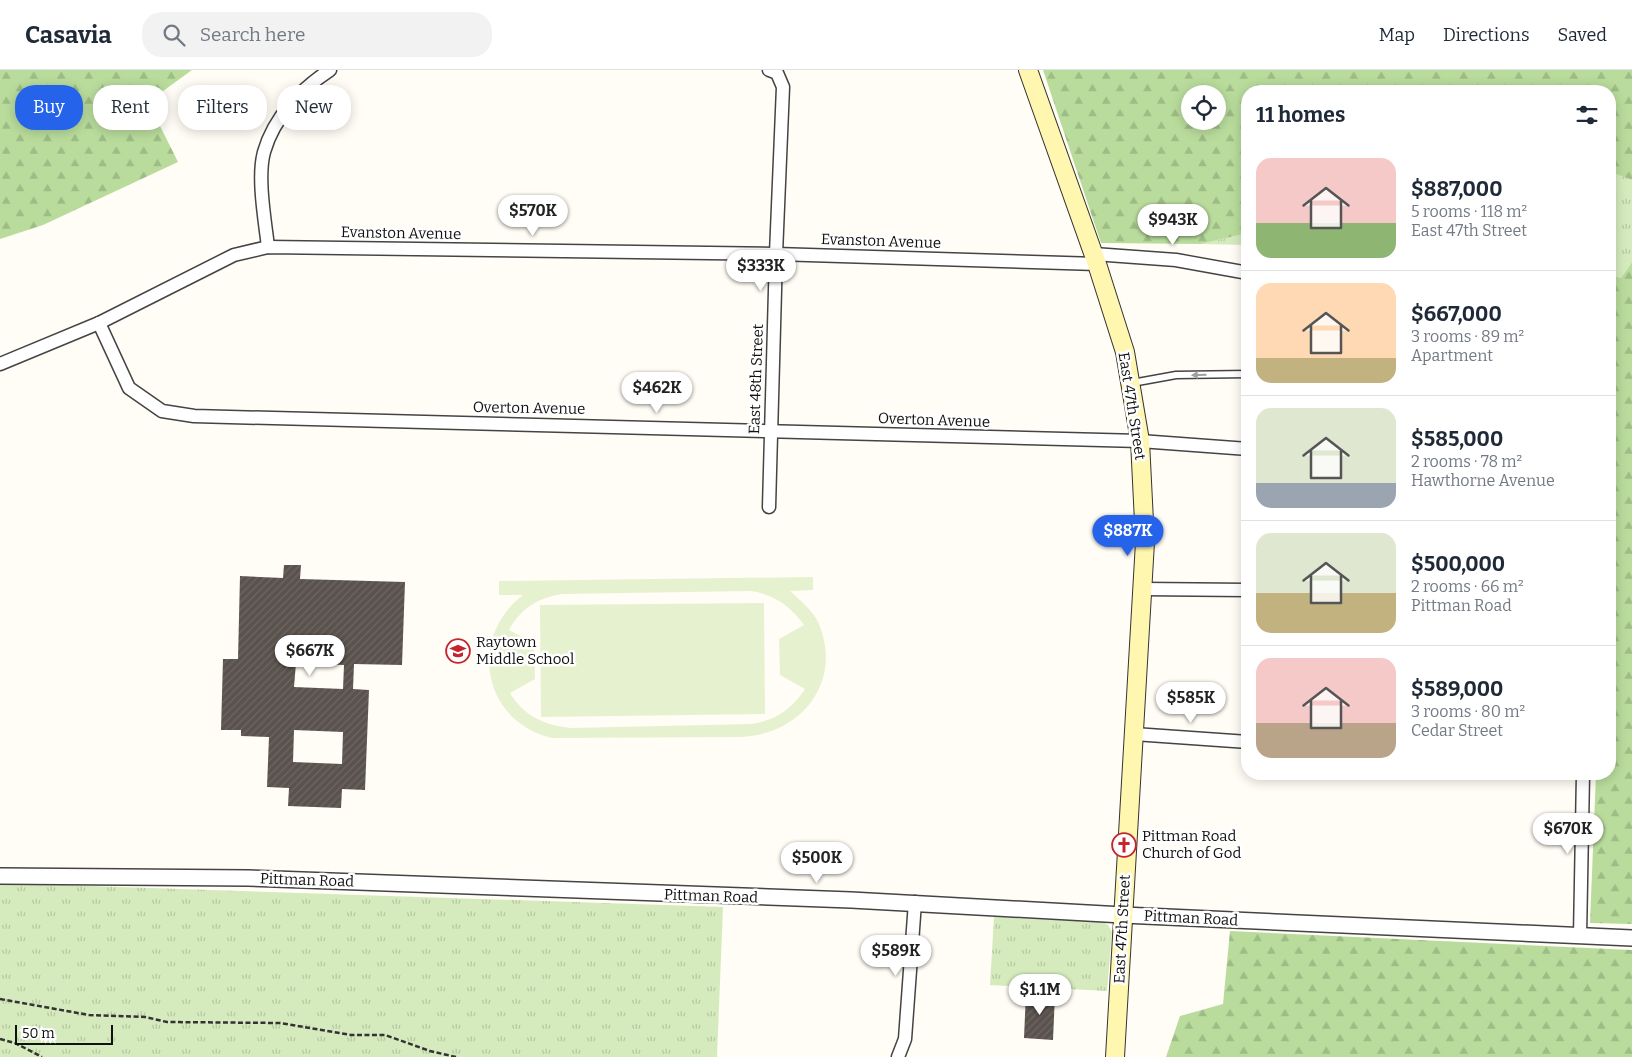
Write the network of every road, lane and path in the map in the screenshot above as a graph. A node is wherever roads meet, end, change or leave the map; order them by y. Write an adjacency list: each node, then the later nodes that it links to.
1 (330, 70): 4 (street)
2 (1028, 70): 6 (main road, East 47th Street)
3 (773, 72): 5 (street, East 48th Street)
4 (268, 247): 5 (street, Evanston Avenue); 8 (street, Evanston Avenue)
5 (776, 254): 6 (street, Evanston Avenue); 12 (street, East 48th Street)
6 (1095, 259): 7 (street, Evanston Avenue); 11 (main road, East 47th Street)
7 (1241, 272)
8 (99, 323): 9 (street, Evanston Avenue); 12 (street, Overton Avenue)
9 (0, 364)
10 (1241, 374): 11 (lane, one-way to 11)
11 (1130, 383): 13 (main road, East 47th Street)
12 (770, 431): 13 (street, Overton Avenue); 15 (street, East 48th Street)
13 (1140, 441): 14 (street, Overton Avenue); 16 (main road, East 47th Street)
14 (1241, 448)
15 (769, 507)
16 (1142, 589): 17 (street); 18 (main road, East 47th Street)
17 (1241, 590)
18 (1134, 734): 19 (street); 23 (main road, East 47th Street)
19 (1241, 742)
20 (1583, 780): 24 (street)
21 (0, 876): 22 (street, Pittman Road)
22 (915, 902): 23 (street, Pittman Road); 30 (street)
23 (1123, 915): 24 (street, Pittman Road); 31 (main road, East 47th Street)
24 (1580, 936): 25 (street, Pittman Road)
25 (1632, 938)
26 (0, 999): 29 (path)
27 (0, 1039): 28 (path)
28 (42, 1057)
29 (456, 1057)
30 (898, 1057)
31 (1115, 1057)

